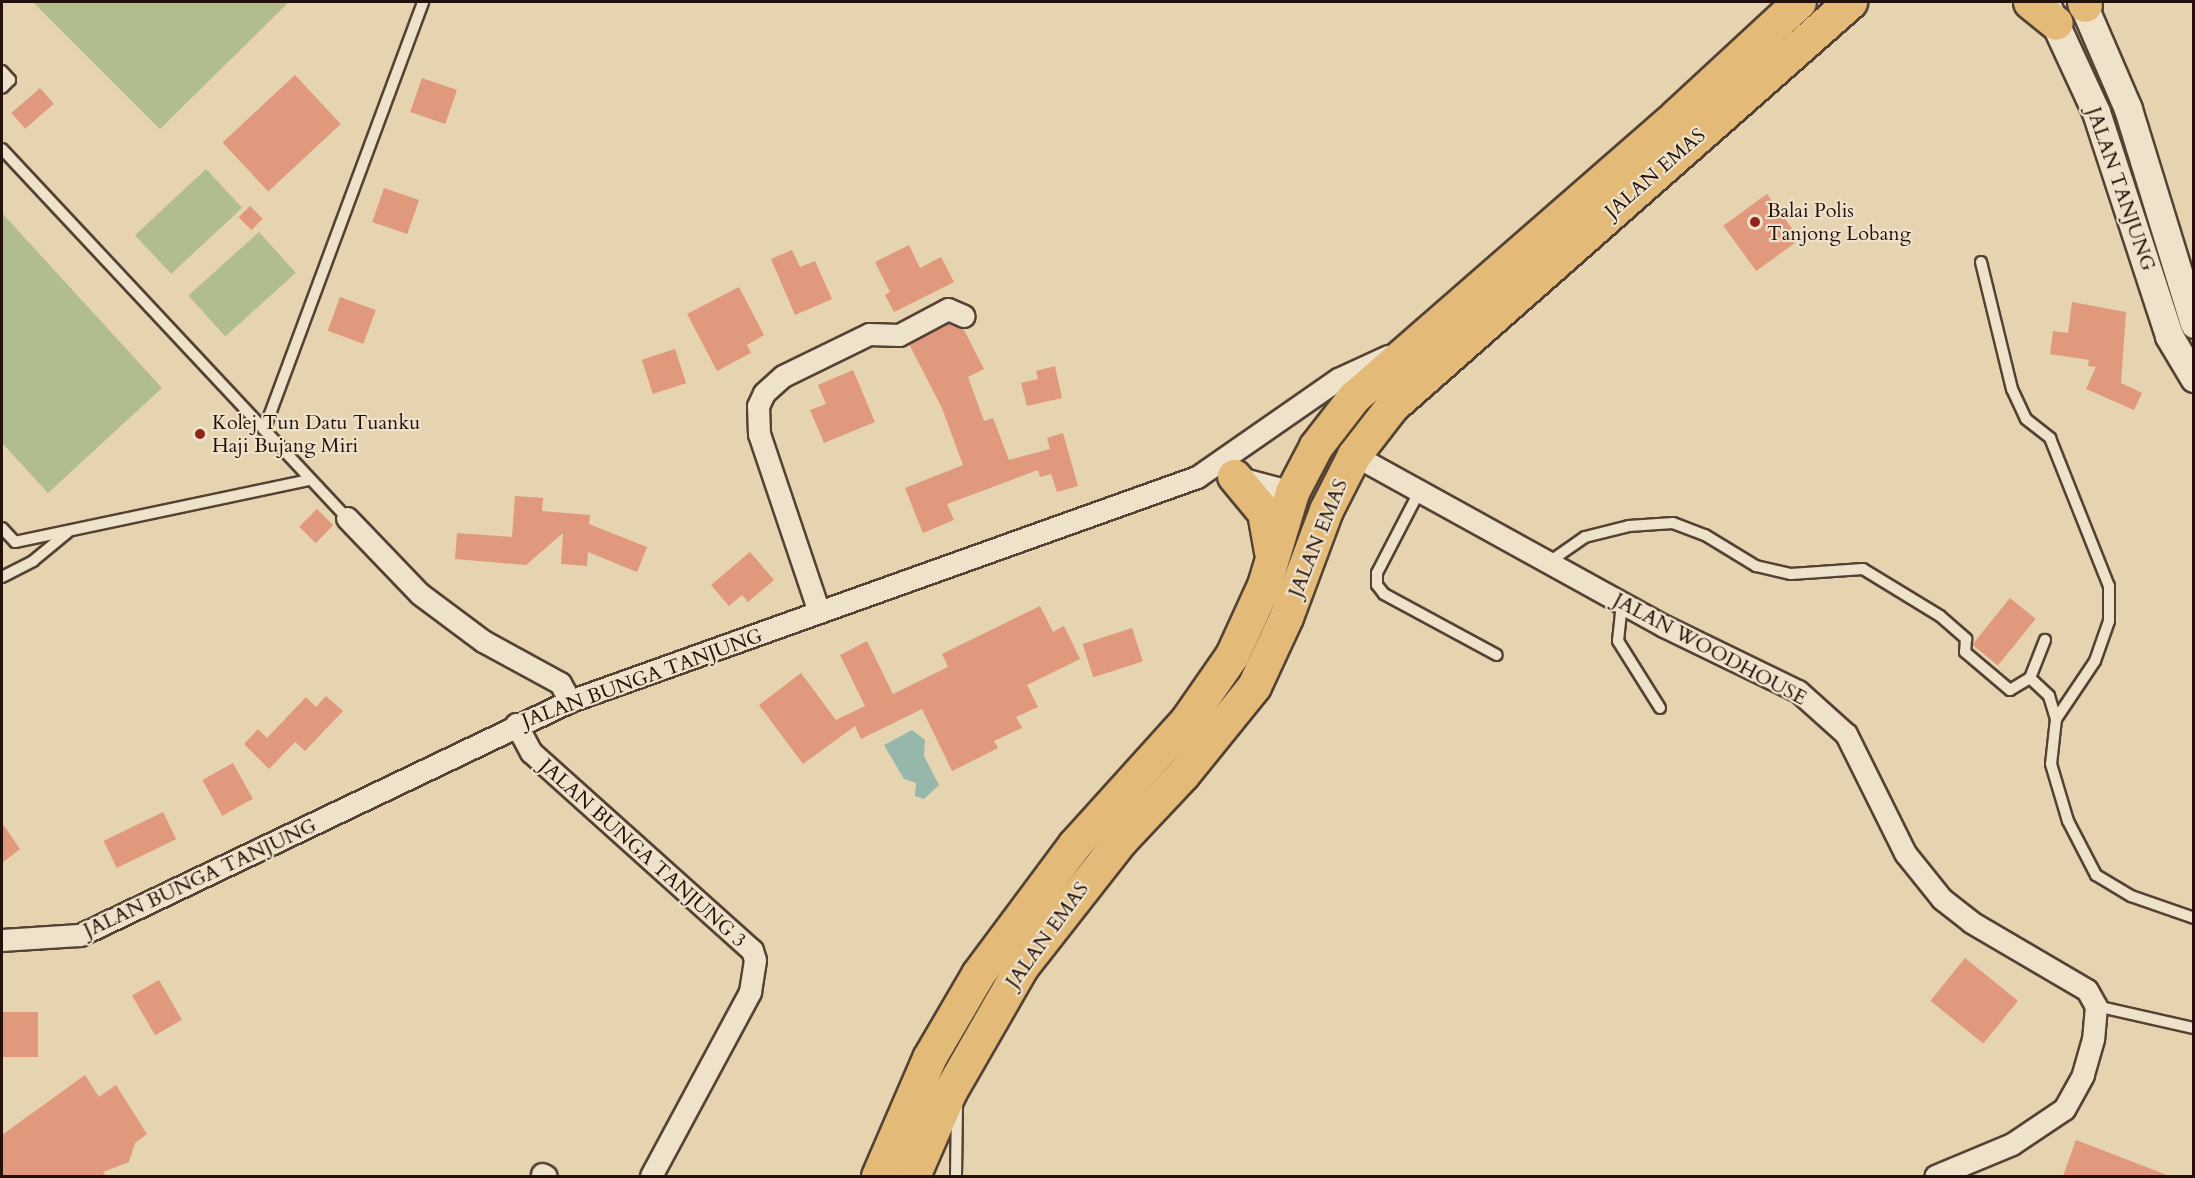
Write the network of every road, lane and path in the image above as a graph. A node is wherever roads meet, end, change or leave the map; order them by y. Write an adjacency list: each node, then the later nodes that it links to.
1 (423, 2): 16 (lane)
2 (1798, 2): 14 (main road, JALAN EMAS)
3 (1850, 2): 17 (main road, JALAN EMAS)
4 (2030, 2): 6 (main road)
5 (2084, 3): 13 (street, JALAN TANJUNG)
6 (2050, 12): 15 (street, JALAN TANJUNG)
7 (2, 71): 8 (lane)
8 (2, 88)
9 (2, 149): 10 (lane)
10 (6, 160): 16 (lane)
11 (1981, 262): 36 (lane)
12 (964, 316): 30 (street)
13 (2193, 324)
14 (1406, 347): 19 (street); 21 (main road, JALAN EMAS)
15 (2193, 378)
16 (264, 430): 20 (lane)
17 (1354, 455): 21 (main road); 22 (street, JALAN WOODHOUSE); 42 (main road, JALAN EMAS)
18 (1234, 476): 19 (street); 21 (street); 26 (main road)
19 (1197, 477): 30 (street, JALAN BUNGA TANJUNG)
20 (310, 480): 23 (lane); 25 (lane)
21 (1292, 492): 26 (main road, JALAN EMAS)
22 (1419, 492): 27 (street, JALAN WOODHOUSE); 32 (lane)
23 (346, 518): 34 (street)
24 (2, 528): 25 (lane)
25 (69, 531): 28 (lane)
26 (1271, 552): 44 (main road, JALAN EMAS)
27 (1549, 562): 29 (street, JALAN WOODHOUSE); 33 (lane)
28 (2, 577)
29 (1622, 603): 35 (lane); 40 (street, JALAN WOODHOUSE)
30 (819, 612): 34 (street, JALAN BUNGA TANJUNG)
31 (2045, 640): 33 (lane)
32 (1497, 655)
33 (2030, 678): 36 (lane)
34 (570, 701): 37 (street, JALAN BUNGA TANJUNG)
35 (1660, 708)
36 (2056, 719): 38 (lane)
37 (516, 724): 39 (street, JALAN BUNGA TANJUNG); 43 (street, JALAN BUNGA TANJUNG 3)
38 (2193, 918)
39 (2, 940)
40 (2096, 1006): 41 (lane); 47 (street)
41 (2193, 1029)
42 (961, 1072): 45 (main road, JALAN EMAS); 46 (lane)
43 (651, 1176)
44 (879, 1176)
45 (913, 1176)
46 (956, 1176)
47 (1935, 1176)

